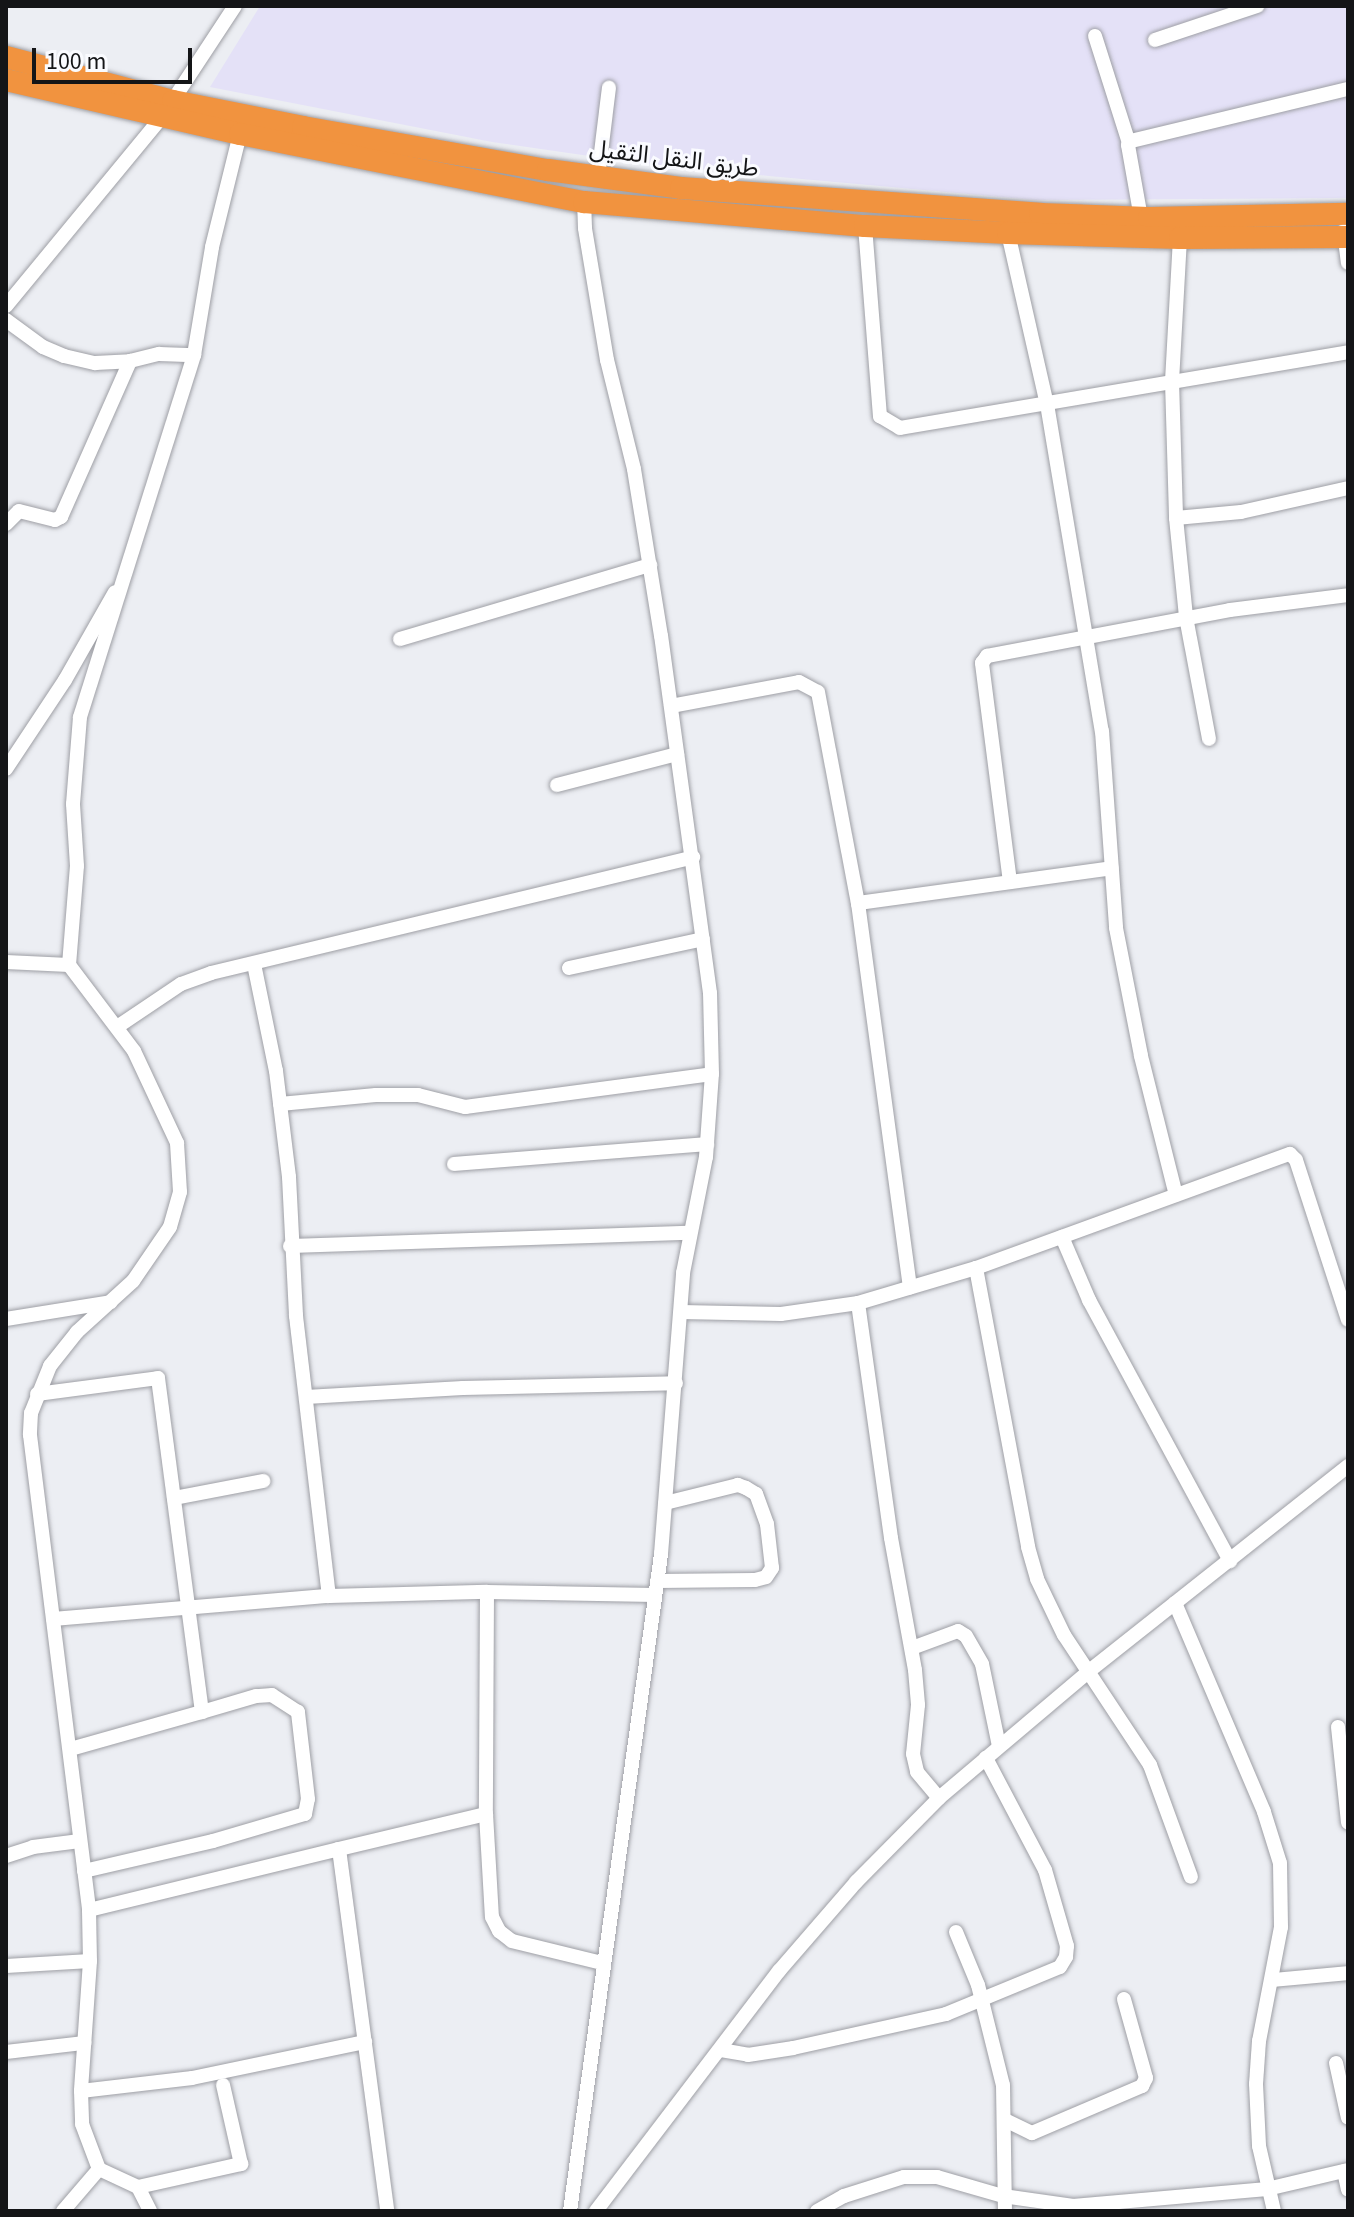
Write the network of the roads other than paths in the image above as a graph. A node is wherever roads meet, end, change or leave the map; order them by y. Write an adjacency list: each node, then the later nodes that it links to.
1 (235, 6): 9 (street)
2 (1257, 6): 4 (street)
3 (1095, 36): 11 (street)
4 (1155, 40)
5 (6, 57): 9 (highway, طريق النقل الثقيل)
6 (6, 80): 9 (highway, طريق النقل الثقيل)
7 (609, 88): 12 (street)
8 (1348, 89): 11 (street)
9 (168, 109): 10 (highway, طريق النقل الثقيل); 12 (highway, طريق النقل الثقيل); 21 (street)
10 (240, 134): 13 (highway, طريق النقل الثقيل); 24 (street)
11 (1129, 143): 15 (street)
12 (598, 177): 15 (highway, طريق النقل الثقيل)
13 (584, 202): 16 (highway, طريق النقل الثقيل); 31 (street)
14 (1345, 215): 15 (highway, طريق النقل الثقيل); 19 (street)
15 (1141, 218)
16 (865, 226): 17 (highway, طريق النقل الثقيل); 27 (street)
17 (1008, 233): 18 (highway, طريق النقل الثقيل); 27 (street)
18 (1180, 238): 19 (highway, طريق النقل الثقيل); 26 (street)
19 (1346, 238): 20 (street)
20 (1348, 263)
21 (6, 306)
22 (6, 320): 25 (street)
23 (1348, 352): 26 (street)
24 (194, 355): 25 (street); 32 (street)
25 (130, 361): 30 (street)
26 (1172, 381): 27 (street); 29 (street)
27 (1047, 404): 35 (street)
28 (1348, 488): 29 (street)
29 (1176, 518): 34 (street)
30 (6, 524)
31 (650, 565): 36 (street); 37 (street)
32 (117, 588): 40 (street); 49 (street)
33 (1348, 595): 34 (street)
34 (1186, 617): 35 (street); 38 (street)
35 (1084, 638): 43 (street); 44 (street)
36 (400, 639)
37 (671, 706): 39 (street); 45 (street)
38 (1209, 739)
39 (677, 754): 41 (street); 42 (street)
40 (6, 769)
41 (557, 785)
42 (693, 857): 46 (street); 48 (street)
43 (1112, 868): 44 (street); 56 (street)
44 (1010, 882): 45 (street)
45 (858, 903): 61 (street)
46 (703, 939): 50 (street); 52 (street)
47 (6, 962): 49 (street)
48 (254, 964): 51 (street); 53 (street)
49 (69, 965): 51 (street)
50 (569, 968)
51 (117, 1027): 62 (street)
52 (712, 1074): 53 (street); 54 (street)
53 (280, 1104): 59 (street)
54 (707, 1144): 55 (street); 57 (street)
55 (454, 1164)
56 (1176, 1195): 58 (street); 66 (street)
57 (689, 1233): 59 (street); 64 (street)
58 (1062, 1237): 60 (street); 74 (street)
59 (290, 1246): 69 (street)
60 (976, 1268): 61 (street); 82 (street)
61 (910, 1287): 63 (street)
62 (111, 1302): 65 (street); 68 (street)
63 (858, 1303): 64 (street); 81 (street)
64 (681, 1312): 67 (street)
65 (6, 1319)
66 (1348, 1320)
67 (676, 1383): 69 (street); 73 (street)
68 (37, 1394): 72 (street); 80 (street)
69 (306, 1397): 77 (street)
70 (1348, 1466): 74 (street)
71 (263, 1481): 72 (street)
72 (174, 1498): 79 (street)
73 (665, 1503): 75 (street); 75 (street)
74 (1230, 1561): 78 (street)
75 (656, 1588): 76 (street); 99 (street)
76 (487, 1592): 77 (street); 89 (street)
77 (329, 1596): 79 (street)
78 (1175, 1603): 82 (street); 102 (street)
79 (186, 1608): 80 (street); 83 (street)
80 (53, 1619): 86 (street)
81 (912, 1648): 85 (street); 88 (street)
82 (1088, 1672): 85 (street); 95 (street)
83 (202, 1712): 86 (street); 94 (street)
84 (1338, 1727): 90 (street)
85 (999, 1746): 87 (street)
86 (70, 1749): 91 (street)
87 (986, 1758): 88 (street); 103 (street)
88 (939, 1798): 107 (street)
89 (486, 1814): 92 (street); 99 (street)
90 (1348, 1822)
91 (80, 1841): 93 (street); 94 (street)
92 (339, 1849): 96 (street); 105 (street)
93 (6, 1856)
94 (84, 1871): 96 (street)
95 (1191, 1877)
96 (89, 1910): 98 (street)
97 (956, 1932): 103 (street)
98 (90, 1961): 100 (street); 106 (street)
99 (602, 1963): 123 (street)
100 (6, 1966)
101 (1348, 1973): 102 (street)
102 (1273, 1980): 117 (street)
103 (980, 1998): 107 (street); 113 (street)
104 (1124, 1999): 113 (street)
105 (365, 2042): 111 (street); 122 (street)
106 (84, 2043): 108 (street); 111 (street)
107 (721, 2050): 124 (street)
108 (6, 2052)
109 (1336, 2063): 112 (street)
110 (223, 2085): 116 (street)
111 (81, 2091): 114 (street)
112 (1348, 2118)
113 (1005, 2120): 119 (street)
114 (99, 2169): 116 (street); 120 (street)
115 (1346, 2170): 117 (street); 118 (street)
116 (138, 2187): 121 (street)
117 (1267, 2189): 119 (street); 126 (street)
118 (1348, 2190)
119 (1004, 2203): 125 (street)
120 (63, 2211)
121 (150, 2211)
122 (387, 2211)
123 (570, 2211)
124 (596, 2211)
125 (817, 2211)
126 (1274, 2211)

